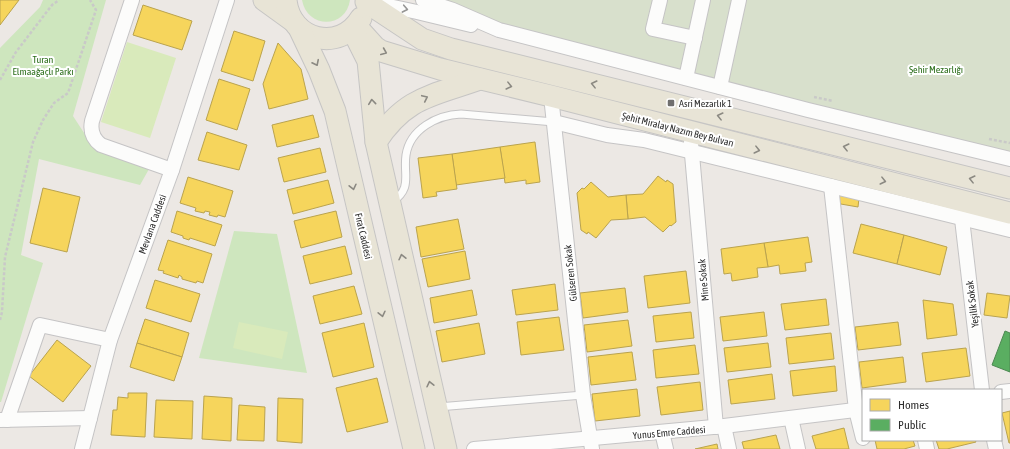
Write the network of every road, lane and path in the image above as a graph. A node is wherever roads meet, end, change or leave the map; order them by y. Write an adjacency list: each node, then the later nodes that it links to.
1 (59, 0): 18 (path)
2 (90, 0): 32 (path)
3 (132, 0): 25 (street)
4 (227, 0): 25 (street, Mevlana Caddesi)
5 (264, 0): 12 (main road)
6 (286, 0): 12 (main road, Fırat Caddesi)
7 (423, 0): 14 (street)
8 (660, 0): 15 (street)
9 (703, 0): 15 (street)
10 (739, 0): 19 (street)
11 (366, 1): 13 (main road); 14 (street, one-way to 14); 27 (main road, one-way to 11)
12 (296, 25): 13 (main road); 46 (main road, Fırat Caddesi, one-way to 46)
13 (354, 27): 17 (main road, Şehit Miralay Nazım Bey Bulvarı, one-way to 17); 22 (main road, one-way to 13)
14 (499, 30): 16 (street)
15 (695, 38): 16 (street)
16 (686, 78): 19 (street)
17 (480, 79): 20 (main road, Şehit Miralay Nazım Bey Bulvarı, one-way to 20); 22 (main road, one-way to 17)
18 (0, 80)
19 (720, 87): 24 (street)
20 (551, 96): 21 (street, Gülseren Sokak); 23 (main road, Şehit Miralay Nazım Bey Bulvarı)
21 (554, 122): 23 (street); 28 (lane); 35 (street, Gülseren Sokak)
22 (376, 142): 28 (main road)
23 (691, 142): 26 (street); 29 (main road, Şehit Miralay Nazım Bey Bulvarı, one-way to 29); 41 (street, Mine Sokak)
24 (1010, 159)
25 (172, 170): 33 (street, Mevlana Caddesi)
26 (831, 186): 30 (street); 37 (street)
27 (1010, 188)
28 (390, 203): 36 (main road, one-way to 28)
29 (1010, 213)
30 (962, 219): 31 (street); 34 (street, Yeşilik Sokak)
31 (1010, 230)
32 (0, 320)
33 (110, 340): 38 (street, Mevlana Caddesi); 40 (street)
34 (982, 389)
35 (583, 395): 36 (lane); 44 (street, Gülseren Sokak)
36 (436, 408): 47 (main road)
37 (860, 410): 39 (street, Yunus Emre Caddesi); 42 (street)
38 (90, 418): 40 (street); 45 (street, Mevlana Caddesi)
39 (791, 418): 41 (street, Yunus Emre Caddesi); 51 (street)
40 (3, 420)
41 (720, 427): 43 (street, Yunus Emre Caddesi); 50 (street, Mine Sokak)
42 (862, 429)
43 (662, 432): 44 (street, Yunus Emre Caddesi); 49 (street)
44 (591, 444): 48 (street, Yunus Emre Caddesi)
45 (82, 449)
46 (414, 449)
47 (446, 449)
48 (474, 449)
49 (666, 449)
50 (729, 449)
51 (798, 449)

